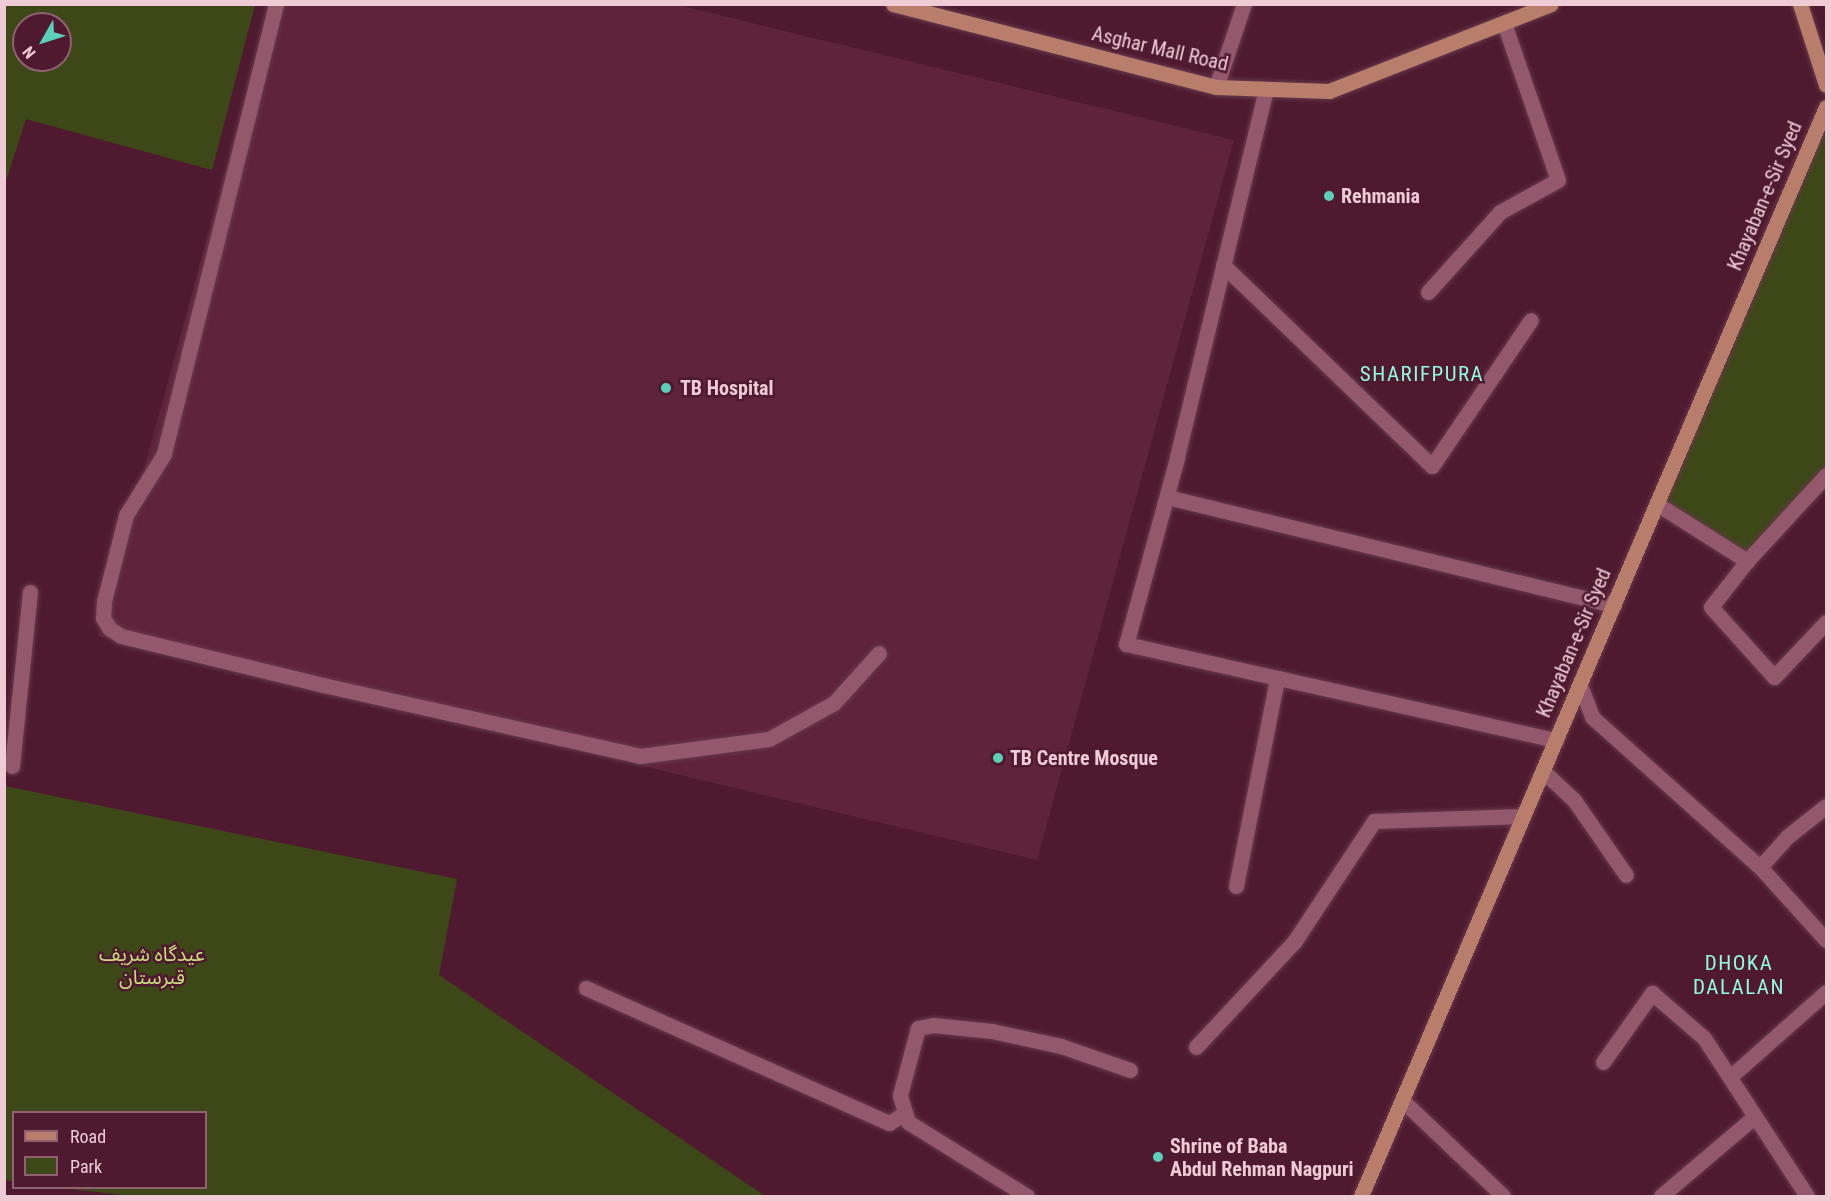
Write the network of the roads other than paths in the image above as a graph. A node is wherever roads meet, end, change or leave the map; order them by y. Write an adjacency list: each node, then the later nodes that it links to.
1 (276, 4): 21 (street)
2 (893, 4): 8 (main road, Asghar Mall Road)
3 (1244, 4): 8 (street)
4 (1551, 4): 6 (main road, Asghar Mall Road)
5 (1800, 4): 7 (main road)
6 (1504, 23): 9 (main road, Asghar Mall Road); 12 (street)
7 (1827, 85)
8 (1216, 87): 9 (main road, Asghar Mall Road)
9 (1266, 88): 11 (street)
10 (1827, 106): 16 (main road, Khayaban-e-Sir Syed)
11 (1223, 265): 13 (street); 15 (street)
12 (1428, 292)
13 (1531, 320)
14 (1827, 475): 17 (street)
15 (1167, 497): 19 (street); 22 (street)
16 (1657, 504): 17 (street); 19 (main road, Khayaban-e-Sir Syed)
17 (1747, 561): 20 (street)
18 (30, 592): 24 (street)
19 (1614, 605): 23 (main road, Khayaban-e-Sir Syed)
20 (1827, 622)
21 (879, 653)
22 (1277, 678): 25 (street); 32 (street)
23 (1580, 685): 25 (main road, Khayaban-e-Sir Syed); 30 (street)
24 (10, 715): 26 (street)
25 (1556, 740): 27 (main road, Khayaban-e-Sir Syed)
26 (12, 766)
27 (1543, 771): 29 (main road, Khayaban-e-Sir Syed); 31 (street)
28 (1827, 806): 30 (street)
29 (1523, 816): 36 (street); 40 (main road, Khayaban-e-Sir Syed)
30 (1761, 867): 33 (street)
31 (1626, 875)
32 (1236, 886)
33 (1827, 940)
34 (586, 988): 41 (street)
35 (1827, 992): 39 (street)
36 (1196, 1047)
37 (1603, 1062): 39 (street)
38 (1130, 1070): 41 (street)
39 (1730, 1077): 42 (street)
40 (1402, 1100): 44 (main road, Khayaban-e-Sir Syed); 45 (street)
41 (905, 1113): 43 (street)
42 (1754, 1117): 46 (street); 47 (street)
43 (1023, 1196)
44 (1361, 1197)
45 (1503, 1197)
46 (1661, 1197)
47 (1807, 1197)

